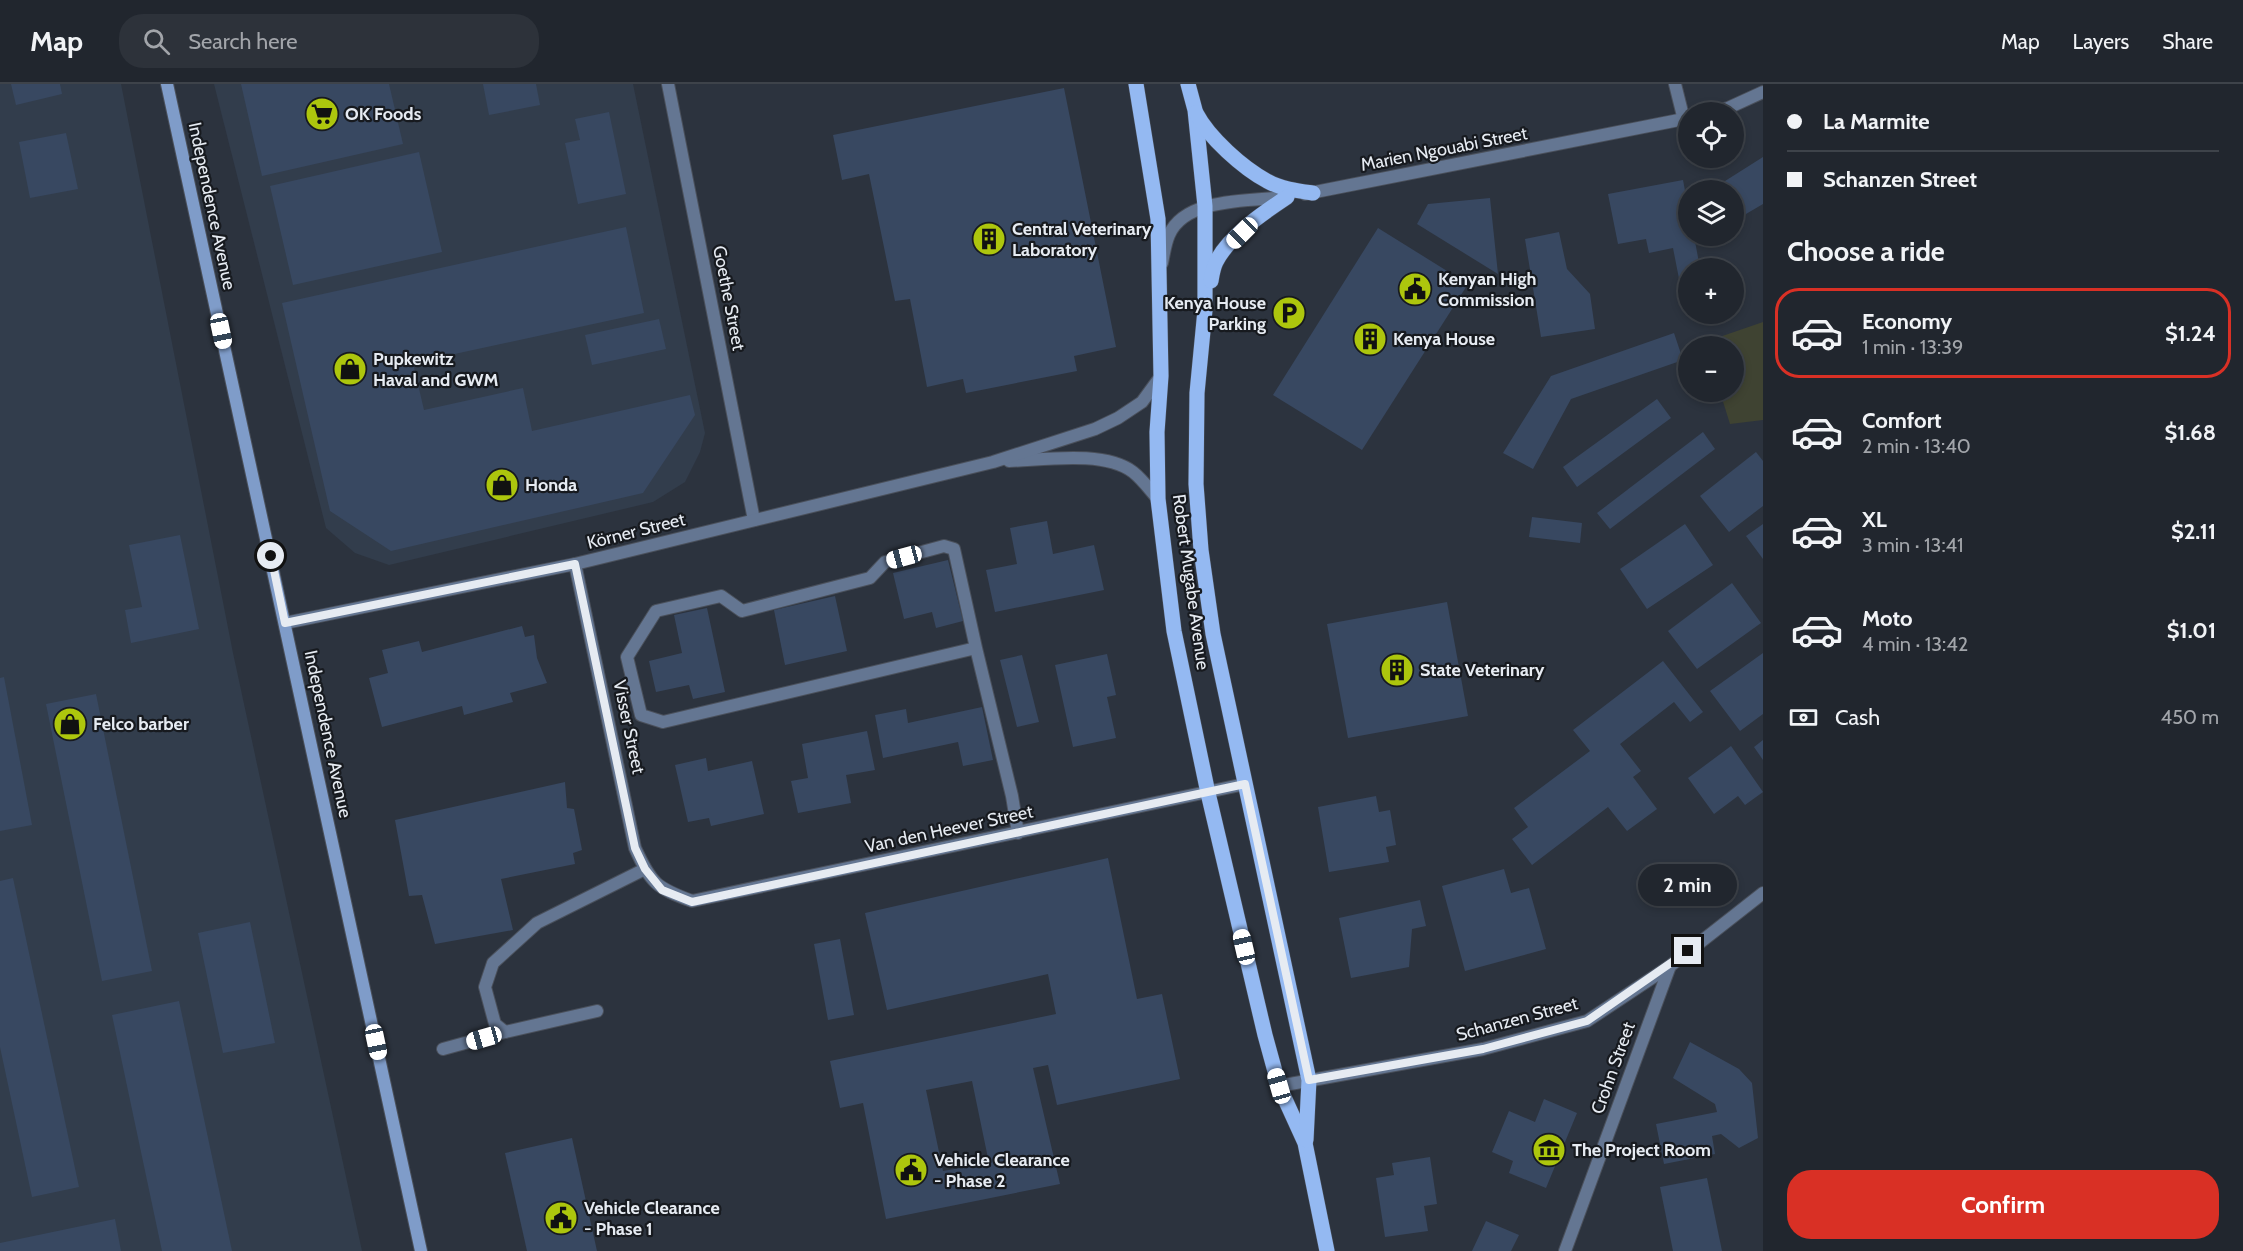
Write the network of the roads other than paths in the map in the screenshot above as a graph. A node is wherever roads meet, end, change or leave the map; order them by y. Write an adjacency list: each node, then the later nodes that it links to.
1 (167, 84): 21 (main road, Independence Avenue)
2 (669, 84): 19 (street, Goethe Street)
3 (1136, 84): 14 (main road, Robert Mugabe Avenue)
4 (1188, 84): 9 (main road, Robert Mugabe Avenue)
5 (1675, 84): 7 (street)
6 (1763, 92): 8 (street)
7 (1681, 102)
8 (1741, 102)
9 (1195, 110): 11 (main road); 13 (main road, Robert Mugabe Avenue)
10 (1678, 121): 11 (street, Marien Ngouabi Street)
11 (1313, 194): 12 (street, Marien Ngouabi Street)
12 (1287, 197): 13 (street, Marien Ngouabi Street); 15 (main road)
13 (1205, 206): 14 (street); 15 (main road, Robert Mugabe Avenue)
14 (1160, 271): 16 (main road, Robert Mugabe Avenue)
15 (1205, 310): 23 (main road, Robert Mugabe Avenue)
16 (1161, 376): 17 (street, Körner Street); 18 (main road, Robert Mugabe Avenue)
17 (993, 462): 18 (street, Körner Street); 19 (street, Körner Street)
18 (1158, 499): 24 (main road, Robert Mugabe Avenue)
19 (754, 520): 20 (street, Körner Street)
20 (575, 564): 21 (street, Körner Street); 26 (street, Visser Street)
21 (285, 623): 36 (main road, Independence Avenue)
22 (976, 648): 22 (street); 25 (street)
23 (1245, 784): 24 (street, Van den Heever Street); 33 (main road, Robert Mugabe Avenue)
24 (1208, 793): 25 (street, Van den Heever Street); 34 (main road, Robert Mugabe Avenue)
25 (1018, 833): 27 (street, Van den Heever Street)
26 (645, 869): 27 (street, Visser Street); 31 (street)
27 (662, 890)
28 (1763, 893): 29 (street, Schanzen Street)
29 (1670, 966): 33 (street, Schanzen Street); 38 (street, Crohn Street)
30 (597, 1011): 31 (street)
31 (505, 1032): 32 (street)
32 (443, 1049)
33 (1309, 1080): 34 (street, Schanzen Street); 35 (main road, Robert Mugabe Avenue)
34 (1279, 1086): 35 (main road, Robert Mugabe Avenue)
35 (1305, 1143): 37 (main road, Robert Mugabe Avenue)
36 (421, 1251)
37 (1327, 1251)
38 (1565, 1251)

